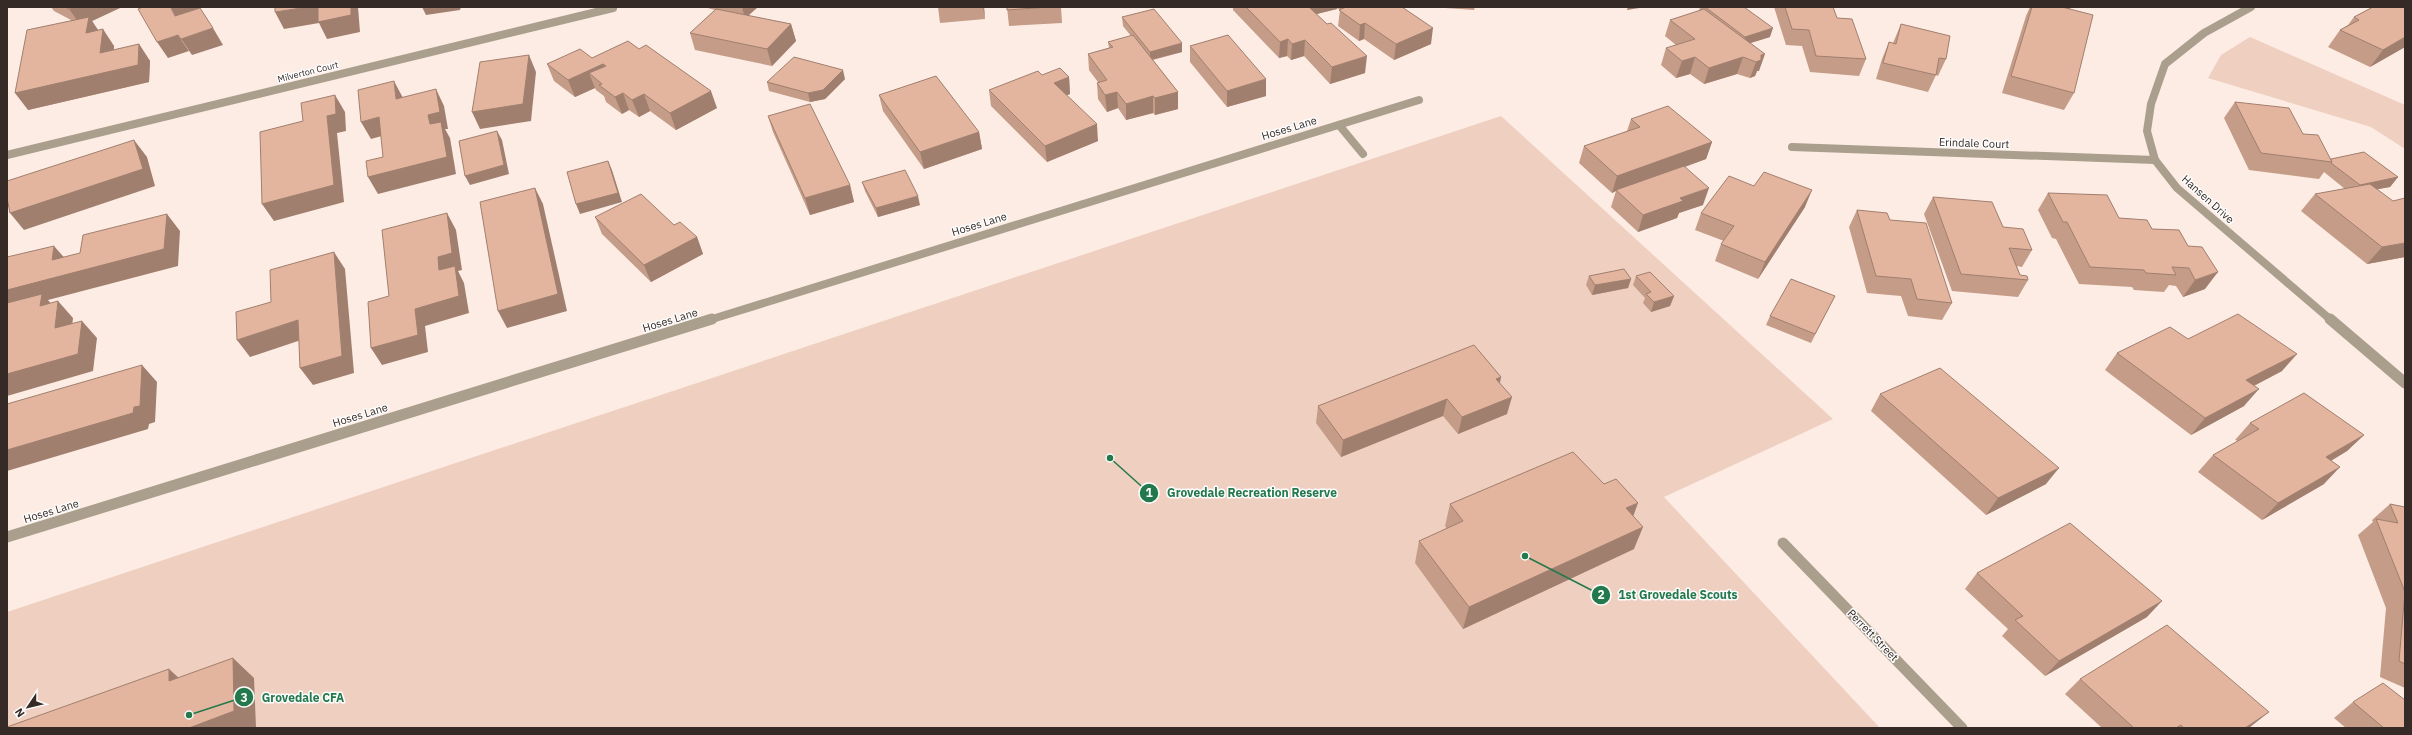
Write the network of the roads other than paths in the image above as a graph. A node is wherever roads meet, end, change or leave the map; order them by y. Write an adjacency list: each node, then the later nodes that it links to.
1 (2251, 7): 8 (street, Hansen Drive)
2 (613, 8): 7 (street, Milverton Court)
3 (1419, 100): 4 (street, Hoses Lane)
4 (1339, 125): 6 (street); 10 (street, Hoses Lane)
5 (1792, 147): 8 (street, Erindale Court)
6 (1363, 154)
7 (7, 155)
8 (2154, 160): 9 (street, Hansen Drive)
9 (2405, 383)
10 (7, 537)
11 (1783, 543): 12 (street, Perrett Street)
12 (1962, 728)

